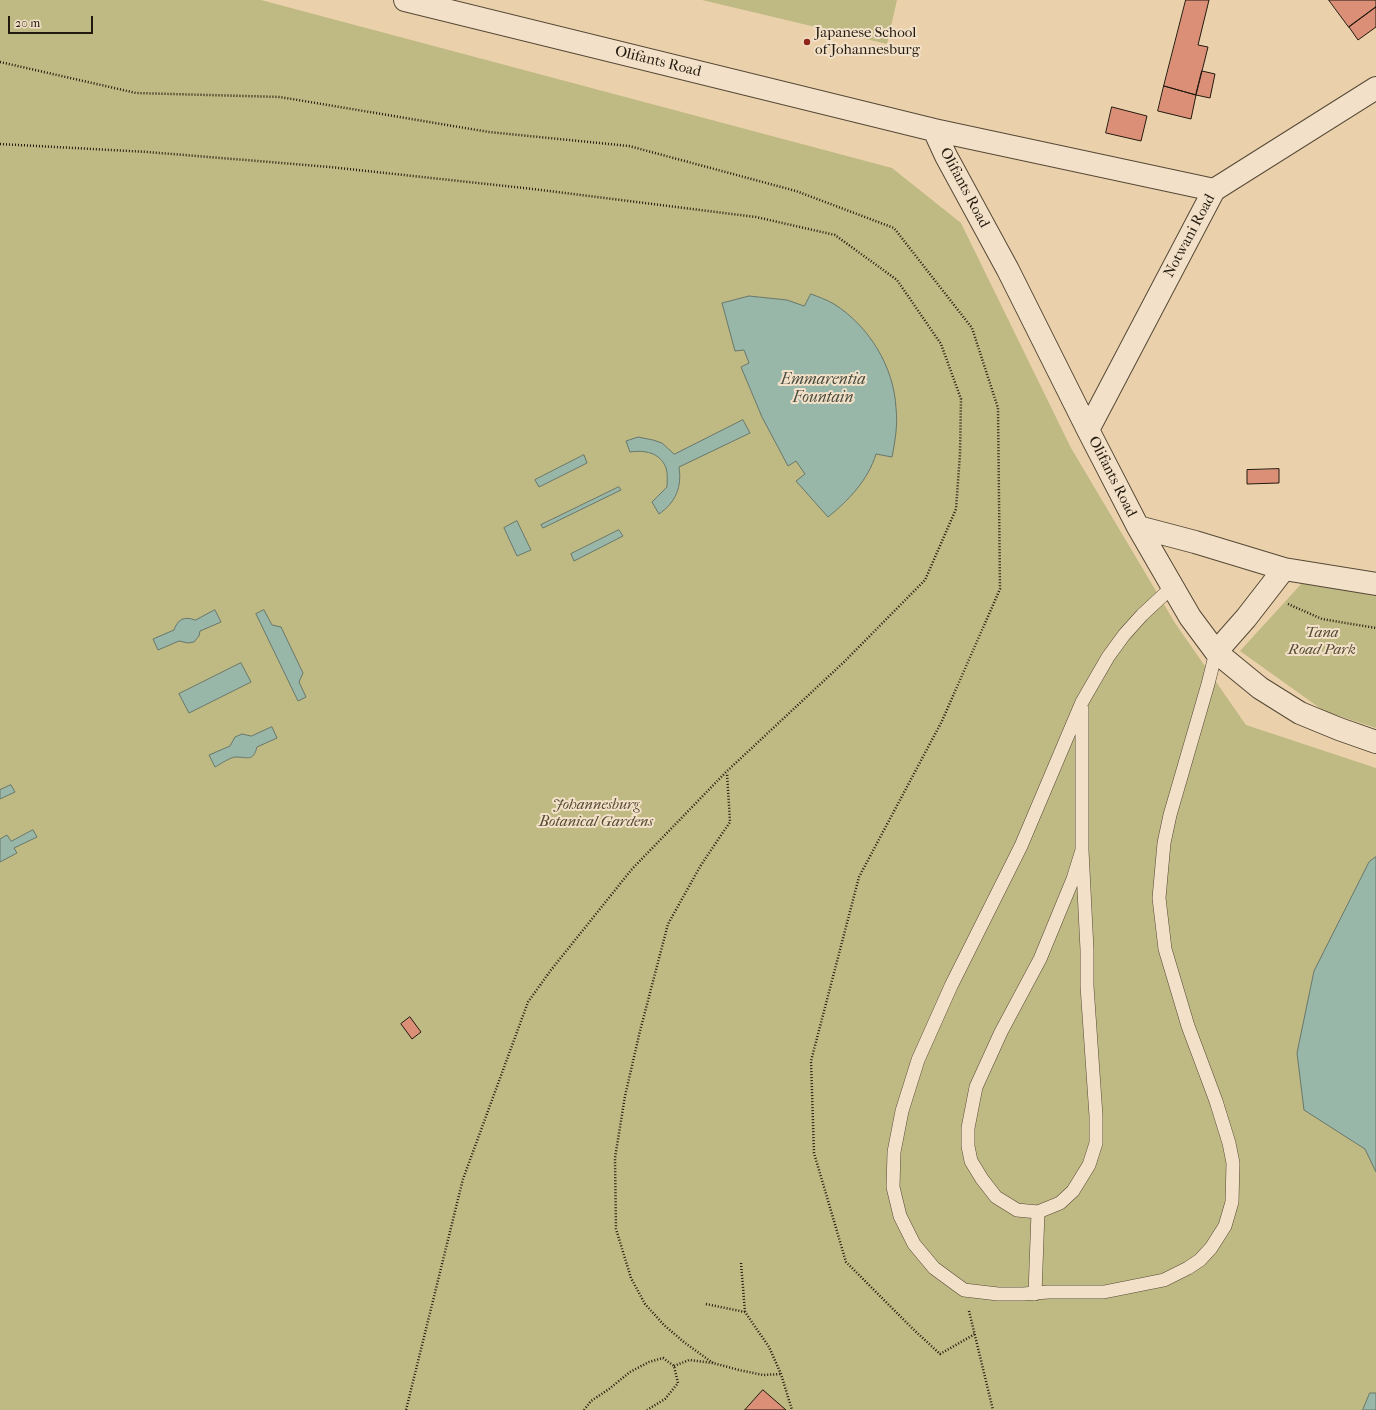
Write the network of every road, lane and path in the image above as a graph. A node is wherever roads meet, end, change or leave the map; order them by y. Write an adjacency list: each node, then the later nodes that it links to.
1 (405, 0): 4 (street, Olifants Road)
2 (0, 62): 25 (path)
3 (1376, 88): 6 (street, Notwani Road)
4 (934, 130): 6 (street, Olifants Road); 7 (street, Olifants Road)
5 (0, 144): 17 (path)
6 (1214, 190): 7 (street, Notwani Road)
7 (1088, 430): 8 (street, Olifants Road)
8 (1138, 527): 9 (street); 11 (street, Olifants Road)
9 (1284, 569): 10 (street); 12 (street)
10 (1376, 584)
11 (1172, 587): 14 (street, Olifants Road); 15 (lane)
12 (1264, 594): 13 (path); 14 (street)
13 (1376, 628)
14 (1216, 652): 16 (street, Olifants Road); 22 (lane)
15 (1082, 702): 18 (lane); 21 (lane)
16 (1376, 742)
17 (726, 772): 26 (path); 29 (path)
18 (1082, 850): 19 (lane); 19 (lane)
19 (1038, 1212): 22 (lane)
20 (741, 1263): 24 (path)
21 (964, 1290): 22 (lane); 25 (path)
22 (1035, 1294)
23 (706, 1304): 24 (path)
24 (745, 1312): 28 (path)
25 (974, 1334): 33 (path)
26 (713, 1363): 27 (path); 28 (path)
27 (674, 1366): 30 (path); 31 (path)
28 (781, 1374): 32 (path)
29 (406, 1410)
30 (584, 1410)
31 (647, 1410)
32 (792, 1410)
33 (993, 1410)

